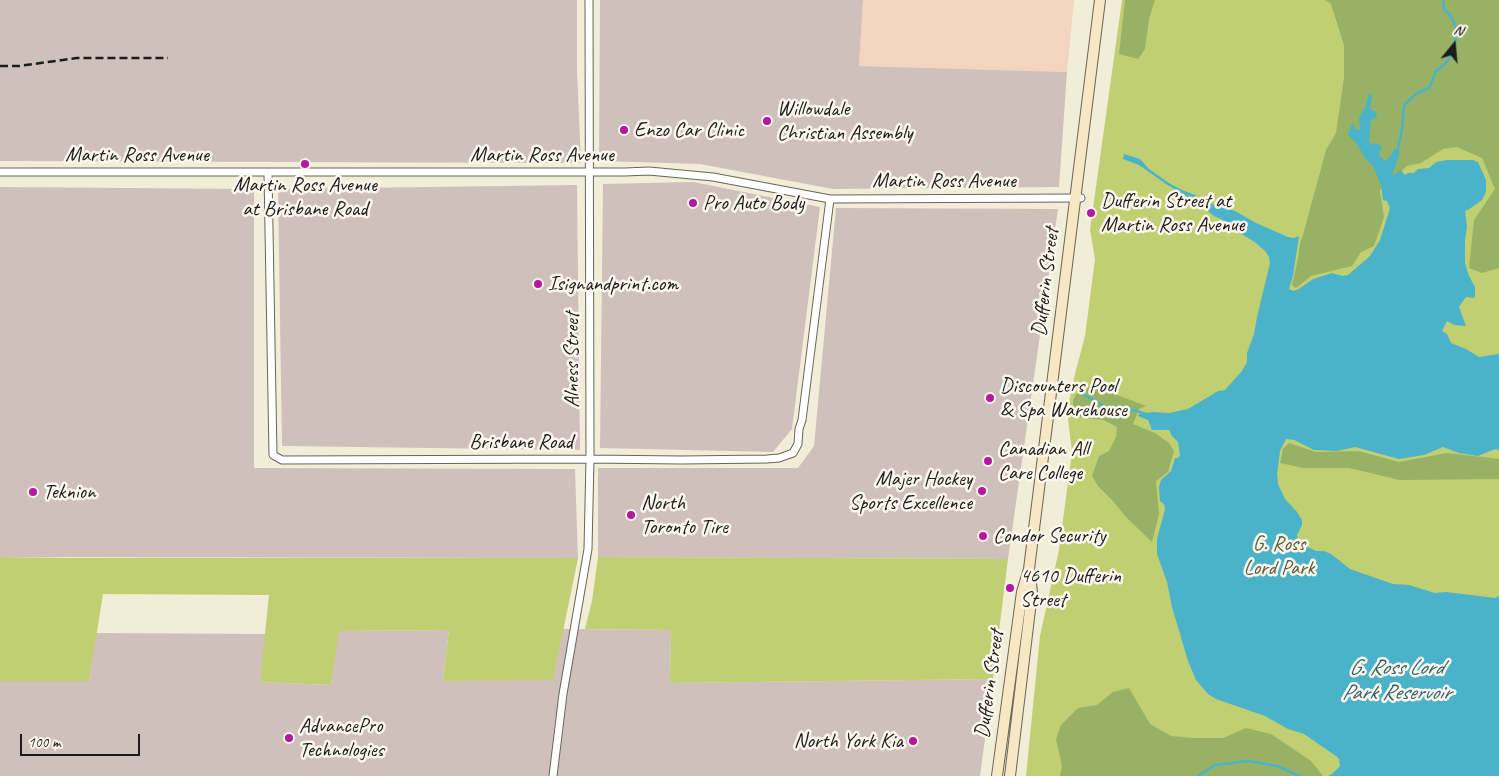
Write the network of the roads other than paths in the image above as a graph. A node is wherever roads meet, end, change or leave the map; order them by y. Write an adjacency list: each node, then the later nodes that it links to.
1 (589, 0): 4 (street, Alness Street)
2 (1100, 0): 7 (main road, Dufferin Street)
3 (0, 172): 5 (street, Martin Ross Avenue)
4 (588, 172): 5 (street, Martin Ross Avenue); 6 (street, Martin Ross Avenue); 8 (street, Alness Street)
5 (268, 173): 8 (street, Brisbane Road)
6 (830, 198): 7 (street, Martin Ross Avenue); 8 (street, Brisbane Road)
7 (1078, 198): 9 (main road, Dufferin Street)
8 (590, 459): 10 (street, Alness Street)
9 (1029, 569): 11 (main road, Dufferin Street); 12 (main road, Dufferin Street)
10 (553, 776)
11 (997, 776)
12 (1010, 776)

